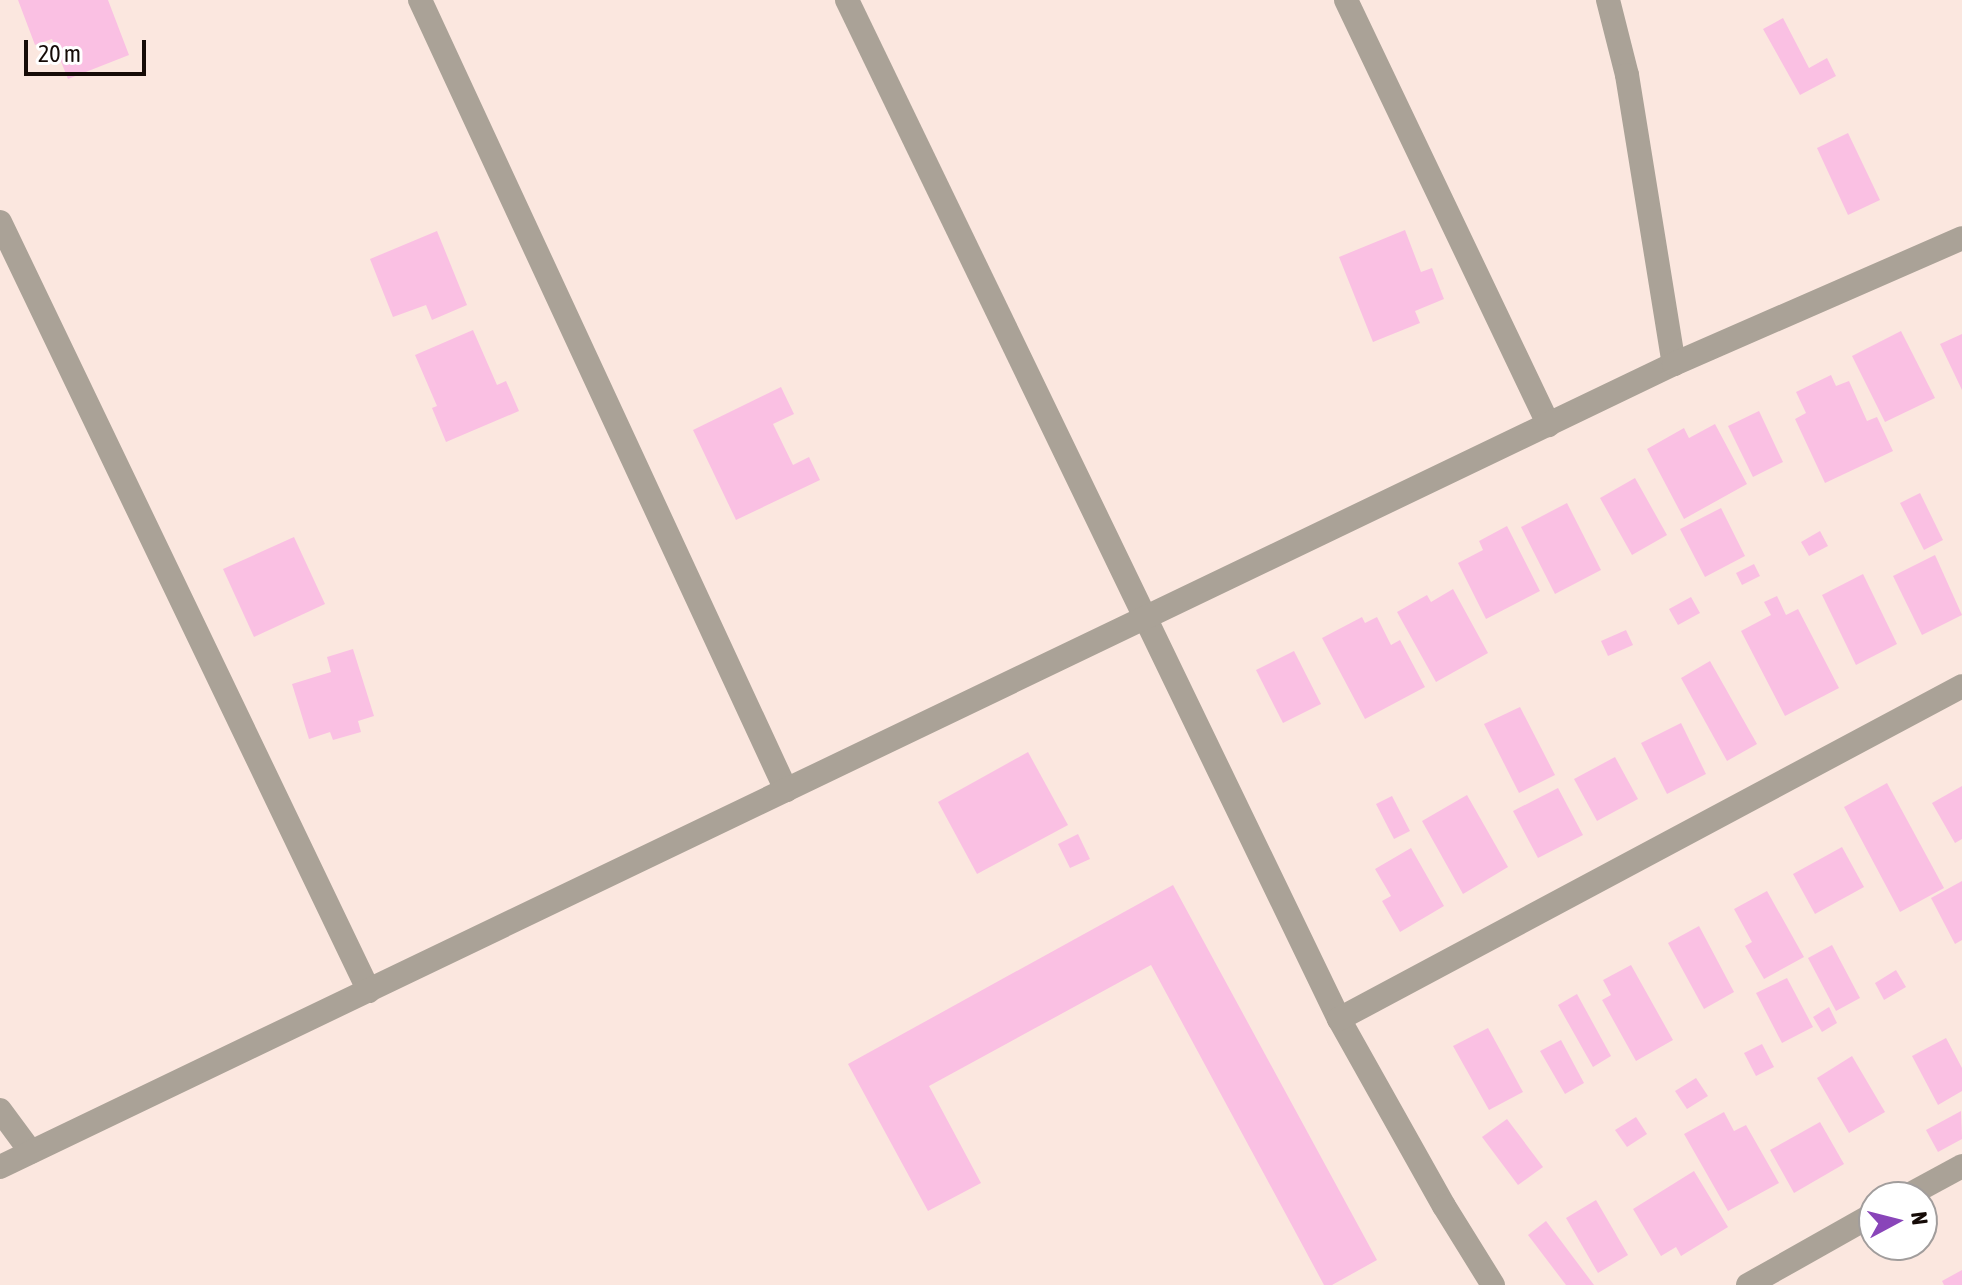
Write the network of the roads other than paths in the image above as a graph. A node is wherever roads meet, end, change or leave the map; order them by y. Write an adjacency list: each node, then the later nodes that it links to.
1 (420, 0): 11 (street)
2 (847, 0): 9 (street)
3 (1346, 0): 8 (street)
4 (1608, 0): 7 (street)
5 (0, 222): 12 (street)
6 (1962, 238): 7 (street)
7 (1674, 364): 8 (street)
8 (1549, 425): 9 (street)
9 (1145, 618): 11 (street); 13 (street)
10 (1962, 686): 13 (street)
11 (786, 790): 12 (street)
12 (369, 991): 15 (street)
13 (1339, 1019): 20 (street)
14 (0, 1110): 15 (street)
15 (31, 1152): 17 (street)
16 (1962, 1166): 18 (street)
17 (0, 1167)
18 (1934, 1181)
19 (1858, 1223): 21 (street)
20 (1493, 1285)
21 (1748, 1285)

